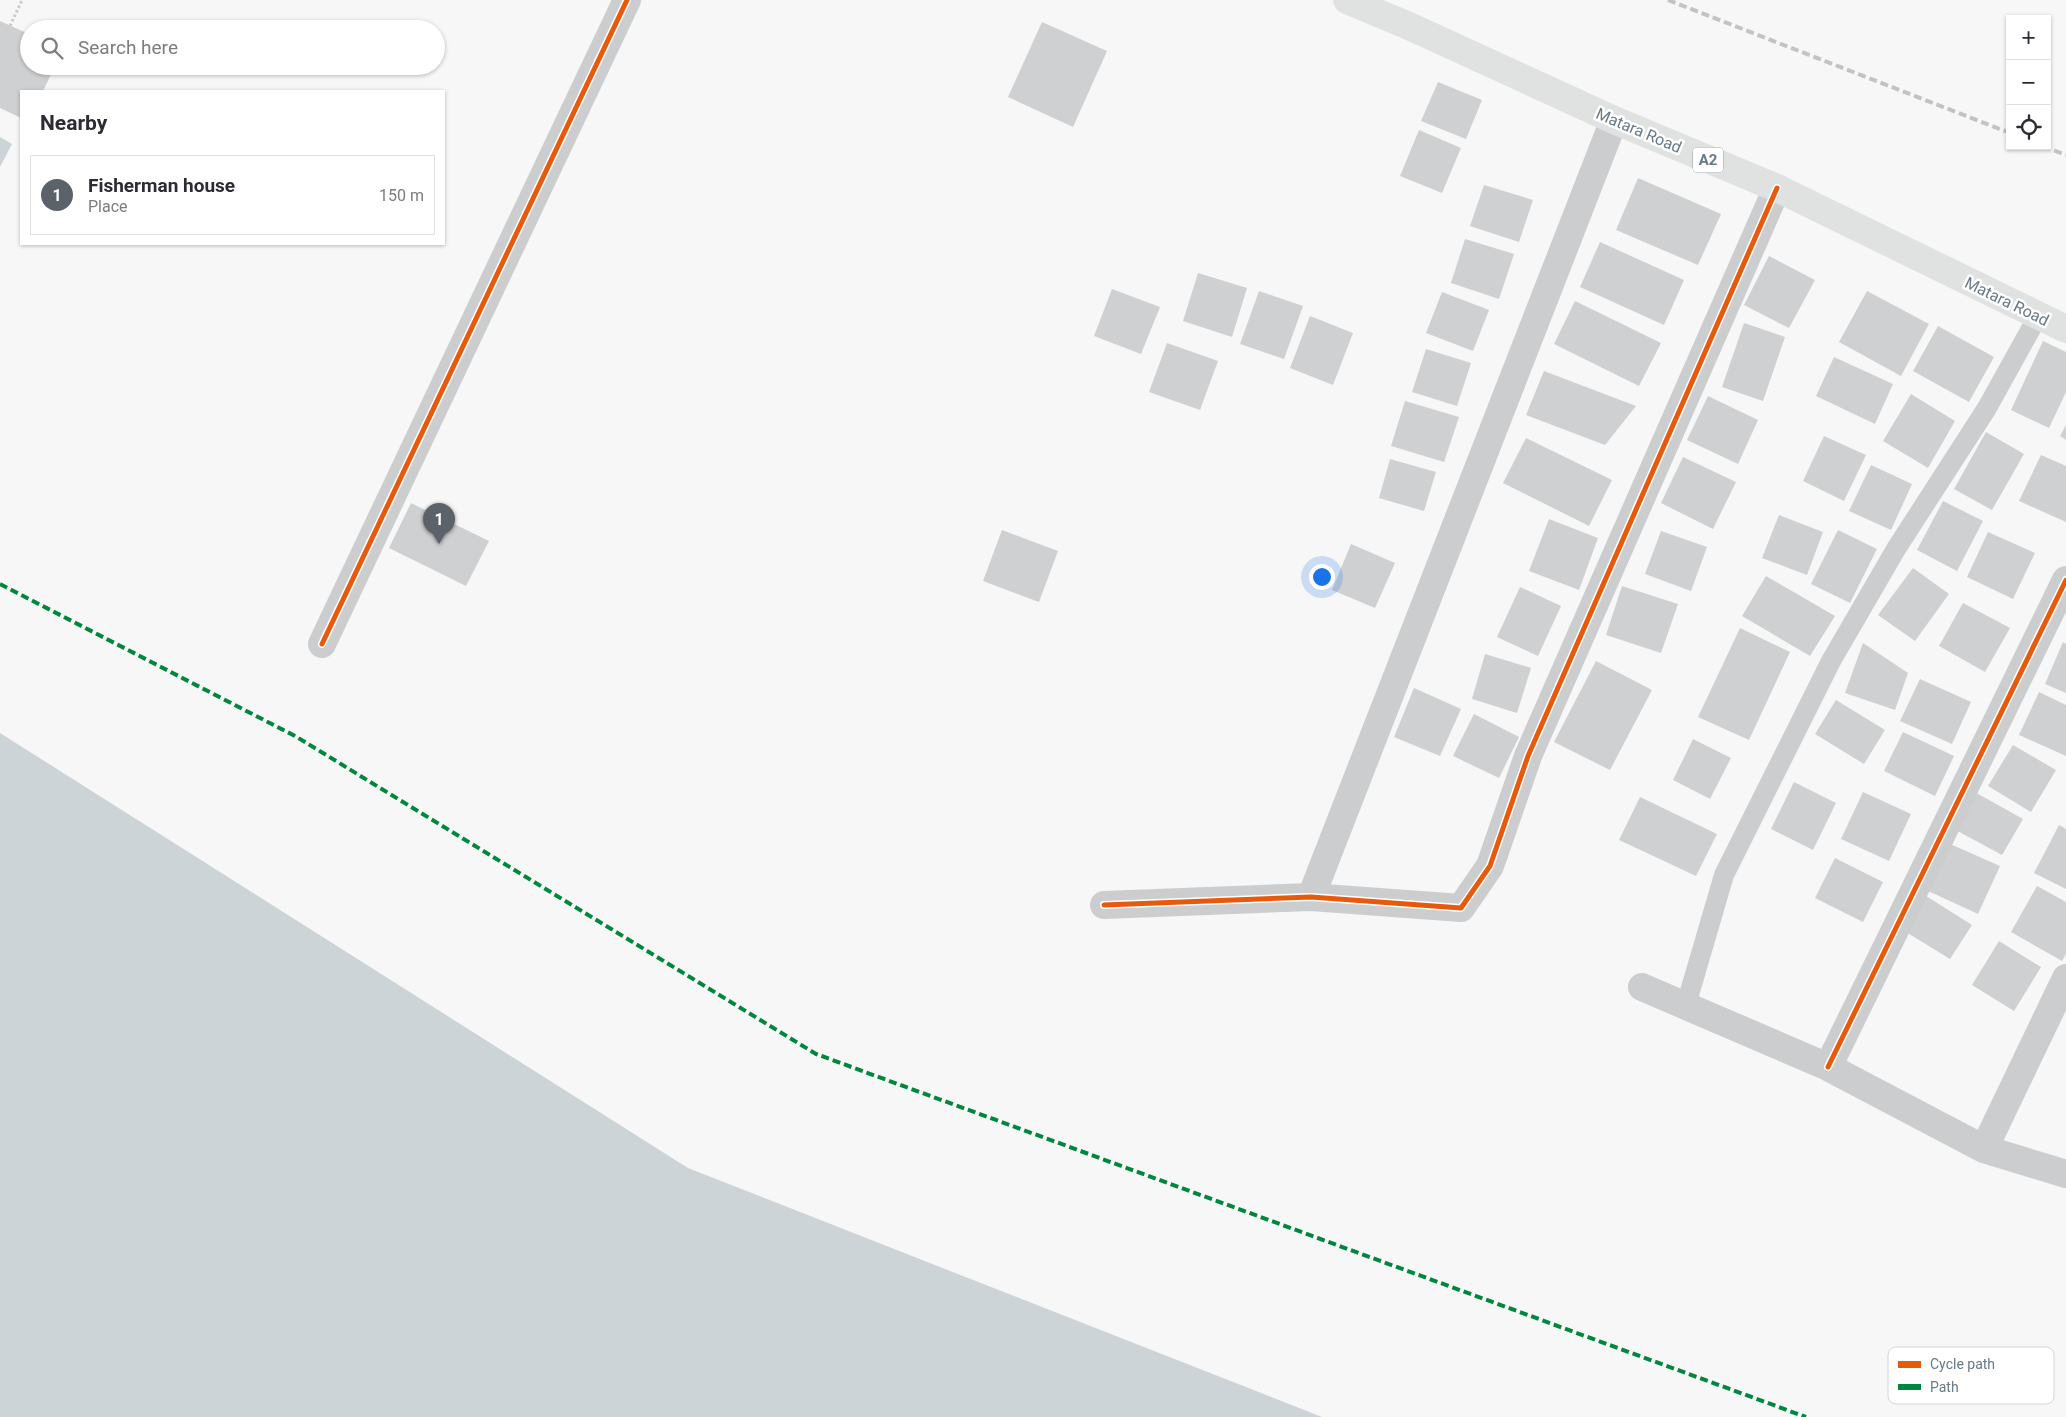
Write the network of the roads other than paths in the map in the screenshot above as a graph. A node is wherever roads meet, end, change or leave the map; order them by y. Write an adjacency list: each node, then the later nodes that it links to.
1 (627, 0): 8 (street)
2 (1346, 0): 3 (highway, Matara Road / A2)
3 (1614, 120): 4 (highway, Matara Road / A2); 9 (street)
4 (1777, 188): 5 (highway, Matara Road / A2); 9 (street)
5 (2038, 316): 6 (highway, Matara Road / A2); 13 (lane)
6 (2066, 329)
7 (2066, 580): 14 (street)
8 (322, 644)
9 (1310, 897): 10 (street)
10 (1104, 905)
11 (2066, 978): 15 (street)
12 (1642, 987): 13 (street)
13 (1686, 1005): 14 (street)
14 (1828, 1067): 15 (street)
15 (1984, 1149): 16 (street)
16 (2066, 1174)

